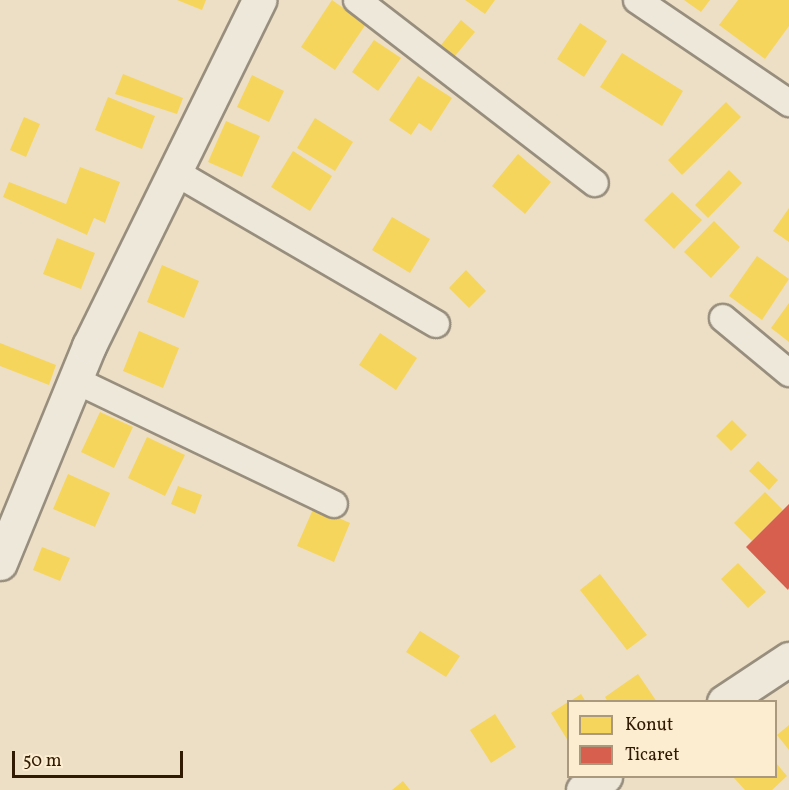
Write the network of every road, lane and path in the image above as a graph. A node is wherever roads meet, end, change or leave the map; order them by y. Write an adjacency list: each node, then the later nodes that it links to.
1 (259, 0): 5 (street)
2 (357, 0): 6 (street)
3 (637, 0): 4 (street)
4 (787, 98)
5 (175, 172): 8 (street); 10 (street)
6 (595, 183)
7 (723, 318): 9 (street)
8 (436, 324)
9 (789, 373)
10 (75, 380): 11 (street); 12 (street)
11 (334, 504)
12 (0, 563)
13 (789, 660): 14 (street)
14 (727, 700)
15 (603, 778): 16 (street)
16 (584, 790)

